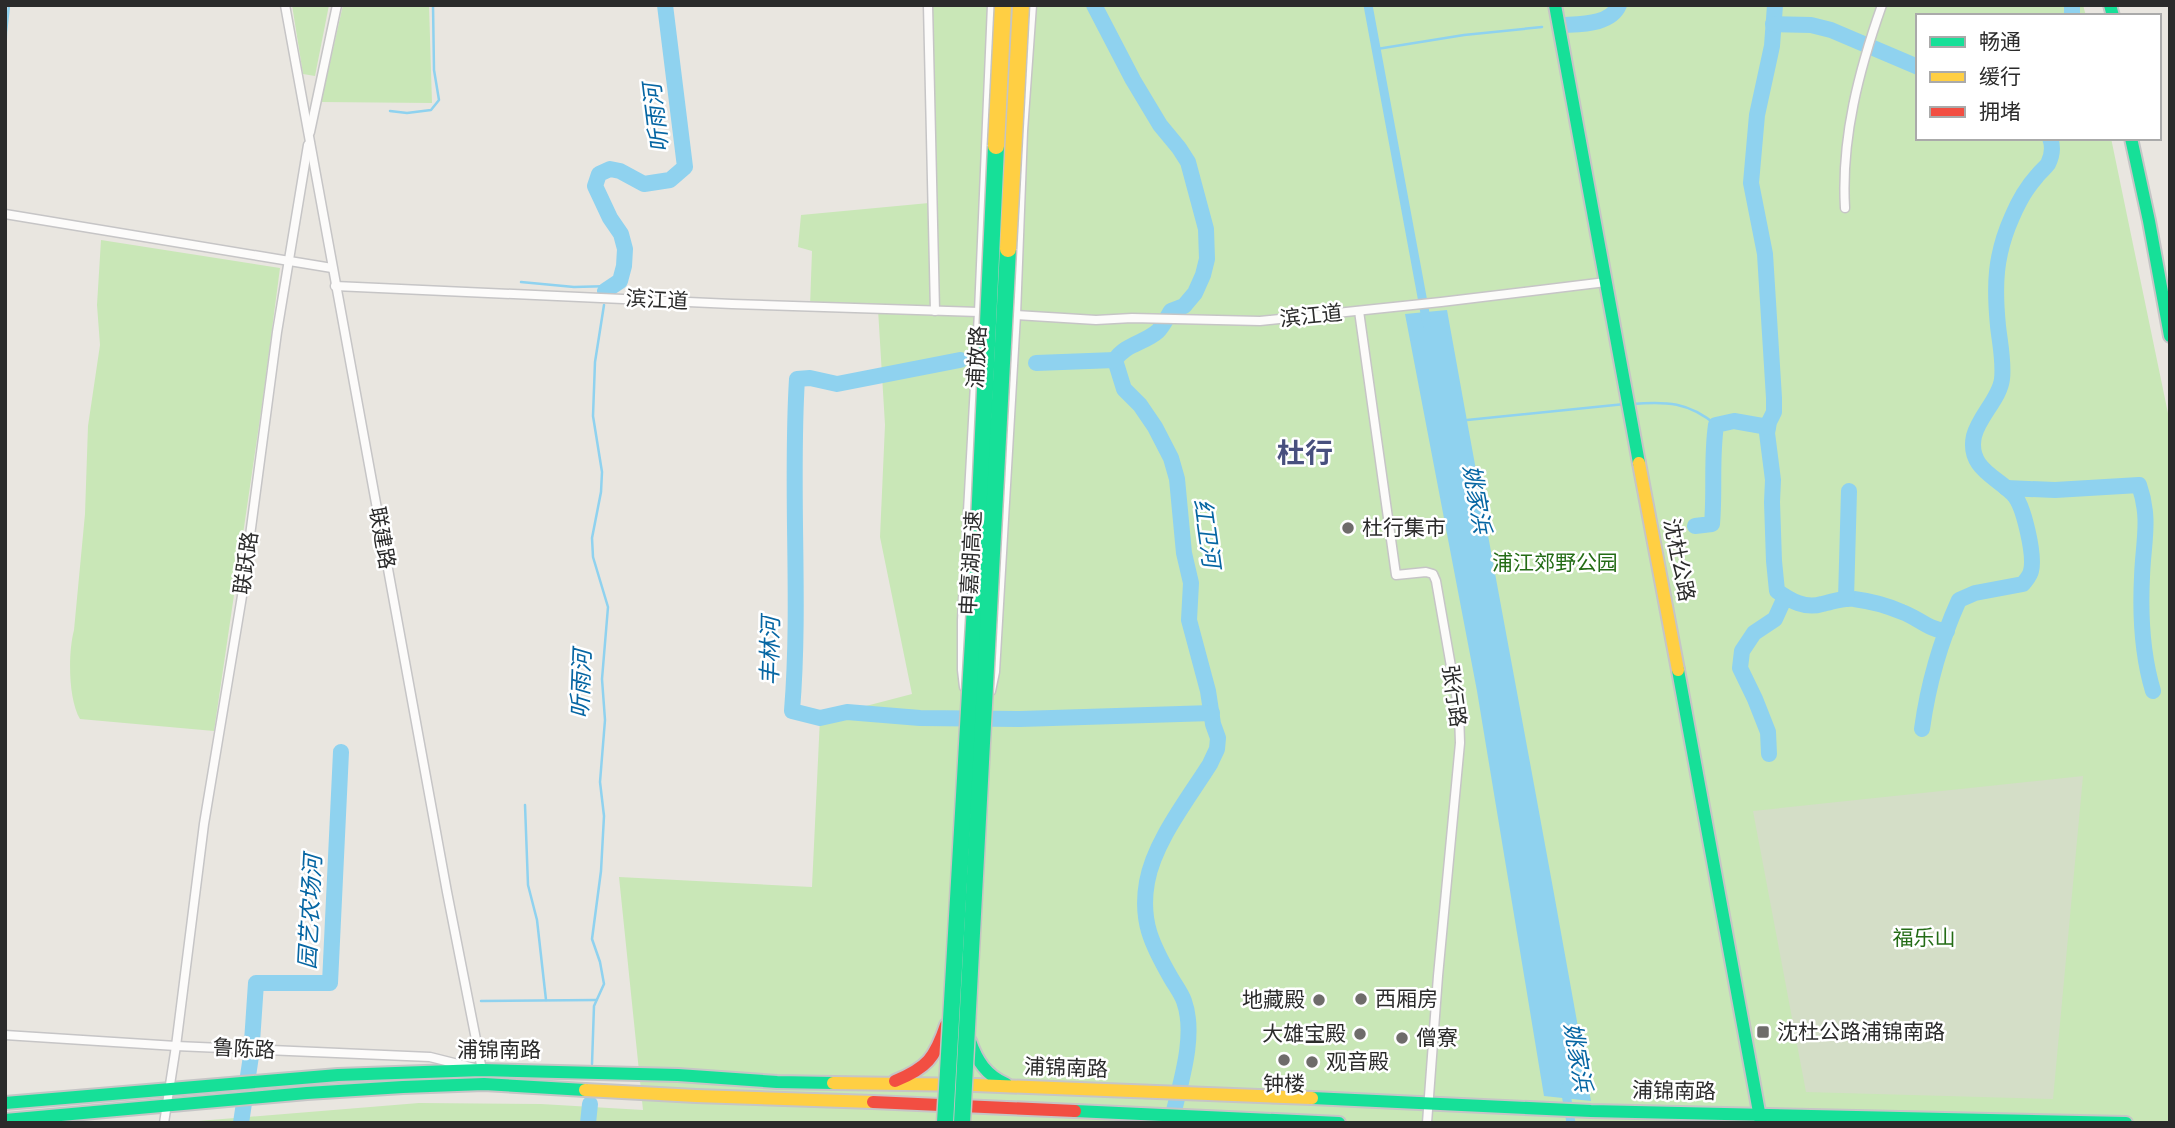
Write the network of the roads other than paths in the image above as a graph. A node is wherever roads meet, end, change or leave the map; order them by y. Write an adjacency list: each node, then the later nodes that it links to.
1 (285, 5): 10 (street, 联建路)
2 (337, 5): 10 (street, 联跃路)
3 (928, 5): 20 (street)
4 (992, 5): 22 (street, 浦放路)
5 (1003, 5): 43 (main road, 申嘉湖高速, bridge)
6 (1021, 5): 44 (main road, 申嘉湖高速, bridge)
7 (1032, 5): 23 (street, 浦放路)
8 (1555, 5): 17 (main road, 沈杜公路)
9 (1882, 5): 13 (street)
10 (309, 137): 15 (street, 联跃路); 16 (street, 联建路)
11 (2131, 140): 24 (main road)
12 (2138, 140): 19 (main road)
13 (1845, 208)
14 (5, 214): 15 (street)
15 (290, 262): 16 (street); 30 (street, 联跃路)
16 (332, 268): 18 (street, 联建路)
17 (1606, 282): 21 (street, 滨江道); 40 (main road, 沈杜公路)
18 (335, 286): 20 (street, 滨江道); 31 (street, 联建路)
19 (2170, 293)
20 (935, 311): 22 (street, 滨江道)
21 (1359, 311): 23 (street, 滨江道); 37 (street, 张行路)
22 (979, 312): 26 (street, 浦放路)
23 (1016, 315): 25 (street, 浦放路)
24 (2170, 336)
25 (987, 707)
26 (966, 709)
27 (946, 1026): 32 (main road)
28 (5, 1035): 30 (street, 鲁陈路)
29 (970, 1041): 33 (main road)
30 (176, 1046): 31 (street, 鲁陈路); 34 (street, 联跃路)
31 (482, 1070): 32 (main road, 浦锦南路); 35 (main road, 浦锦南路)
32 (887, 1083): 33 (main road, 浦锦南路)
33 (1013, 1087): 37 (main road, 浦锦南路)
34 (170, 1088): 36 (main road, 浦锦南路); 38 (main road, 浦锦南路); 39 (street, 联跃路)
35 (260, 1090): 36 (main road, 浦锦南路); 45 (main road, 浦锦南路)
36 (232, 1092): 39 (main road, 浦锦南路)
37 (1429, 1102): 40 (main road, 浦锦南路); 46 (street, 张行路)
38 (5, 1103)
39 (167, 1106): 41 (main road, 浦锦南路); 42 (street, 联跃路)
40 (1760, 1118): 47 (main road, 浦锦南路)
41 (5, 1120)
42 (164, 1123)
43 (945, 1123)
44 (962, 1123)
45 (1339, 1123)
46 (1427, 1123)
47 (2126, 1123)

